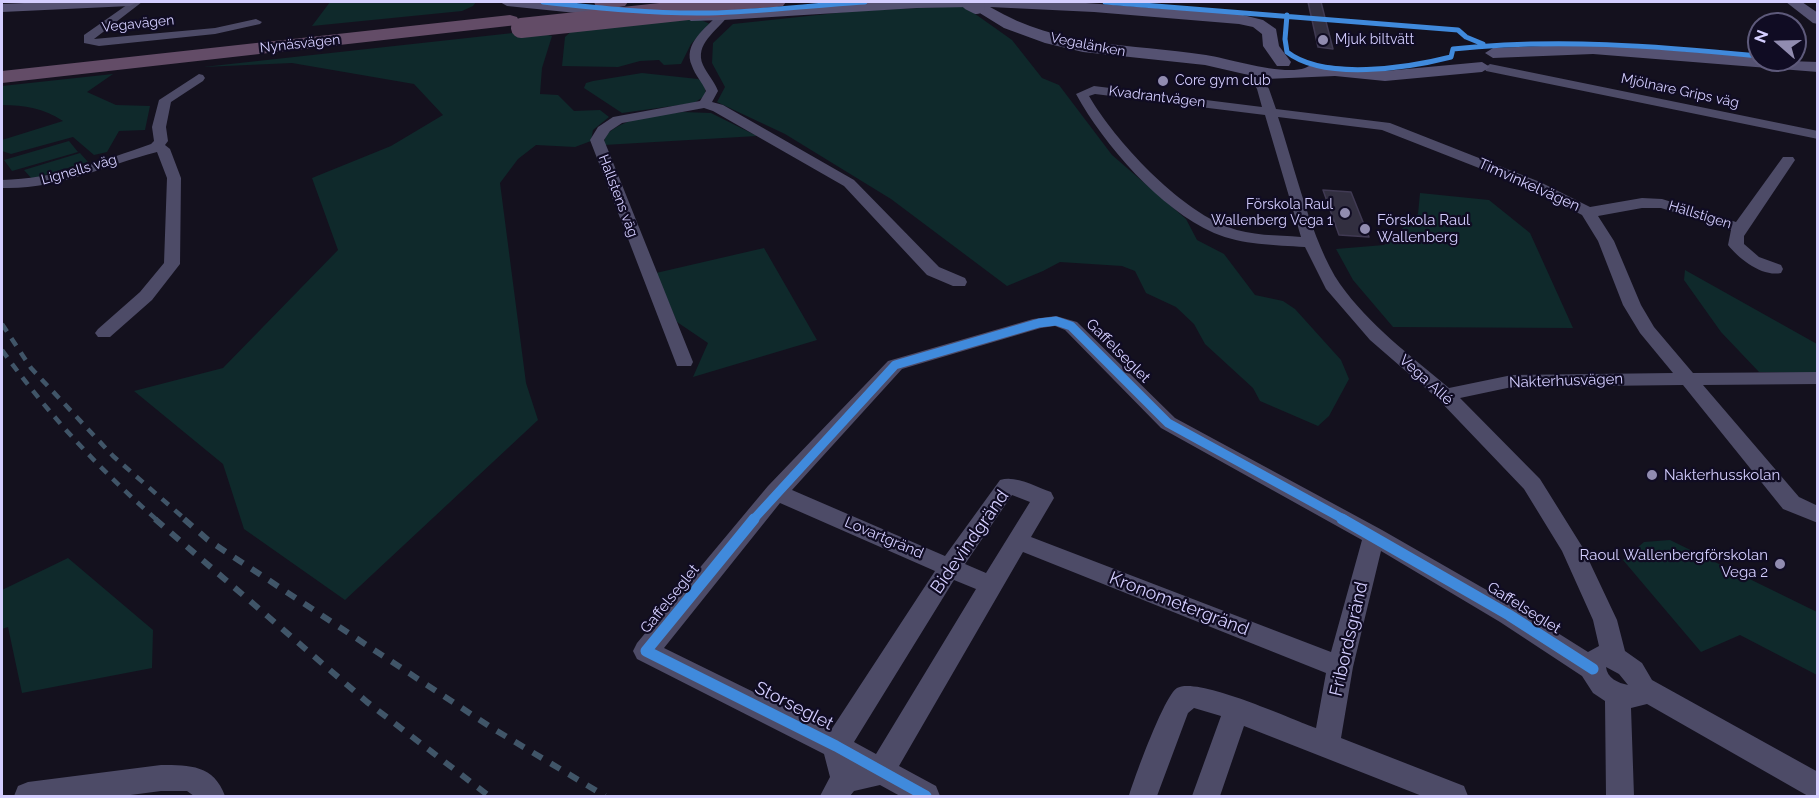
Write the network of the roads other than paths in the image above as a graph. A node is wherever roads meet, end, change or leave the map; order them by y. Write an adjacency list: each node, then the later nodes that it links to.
1 (130, 2): 8 (street)
2 (137, 2): 12 (street, Vegavägen)
3 (612, 2): 10 (highway, Nynäsvägen)
4 (685, 2): 10 (highway, Nynäsvägen)
5 (777, 2): 9 (highway)
6 (1793, 2): 11 (street)
7 (977, 5): 16 (street, Vegalänken)
8 (2, 8)
9 (724, 11): 10 (highway, bridge); 10 (street, Nynäsvägen); 13 (street, Nynäsvägen); 26 (street)
10 (509, 16): 19 (highway, Nynäsvägen); 22 (highway)
11 (1818, 20)
12 (256, 22)
13 (1270, 46): 16 (street); 20 (street, Nynäsvägen)
14 (1538, 52): 15 (street); 17 (street); 18 (street)
15 (1488, 63): 17 (street); 21 (street); 21 (street); 23 (street, Mjölnare Grips väg)
16 (1253, 64): 20 (street, Vegalänken); 25 (street, Vega Allé)
17 (1508, 64): 23 (street, Mjölnare Grips väg)
18 (1818, 67)
19 (2, 68)
20 (1284, 69): 21 (street); 25 (street)
21 (1440, 69)
22 (2, 76)
23 (1536, 76): 28 (street, Mjölnare Grips väg)
24 (199, 78): 29 (street)
25 (1263, 89): 27 (street, Vega Allé)
26 (705, 104): 36 (street); 38 (street, Hallstens väg)
27 (1269, 110): 32 (street, Timvinkelvägen); 34 (street, Vega Allé); 34 (street, Kvadrantvägen)
28 (1818, 135)
29 (156, 147): 31 (street, Lignells väg); 37 (street)
30 (1788, 160): 33 (street, Hällstigen)
31 (2, 184)
32 (1588, 212): 33 (street, Hällstigen); 39 (street, Timvinkelvägen)
33 (1740, 228): 35 (street, Hällstigen)
34 (1311, 243): 41 (street, Vega Allé)
35 (1775, 269)
36 (959, 282)
37 (104, 333)
38 (684, 362)
39 (1689, 378): 40 (street, Nakterhusvägen); 41 (street, Nakterhusvägen); 43 (street, Timvinkelvägen)
40 (1818, 378)
41 (1445, 395): 49 (street, Vega Allé)
42 (776, 492): 44 (street, Gaffelseglet); 46 (street, Lovartgränd); 48 (street, Gaffelseglet)
43 (1818, 515)
44 (1374, 536): 49 (street, Gaffelseglet); 50 (street, Fribordsgränd)
45 (1018, 541): 46 (street, Bidevindgränd); 47 (street, Bidevindgränd); 50 (street, Kronometergränd)
46 (950, 567): 47 (street, Lovartgränd); 54 (street, Bidevindgränd)
47 (992, 586): 55 (street, Bidevindgränd)
48 (646, 651): 54 (street, Storseglet)
49 (1604, 663): 51 (street, Vega Allé)
50 (1340, 667): 53 (street, Fribordsgränd)
51 (1630, 691): 56 (street); 64 (street)
52 (1236, 711): 53 (street); 61 (street); 62 (street)
53 (1327, 743): 63 (street)
54 (836, 746): 55 (street, Storseglet); 57 (street)
55 (881, 772): 57 (street); 60 (street, Storseglet)
56 (1818, 787)
57 (840, 788)
58 (28, 796): 59 (street)
59 (211, 796)
60 (926, 796)
61 (1143, 796)
62 (1206, 796)
63 (1454, 796)
64 (1620, 796)

